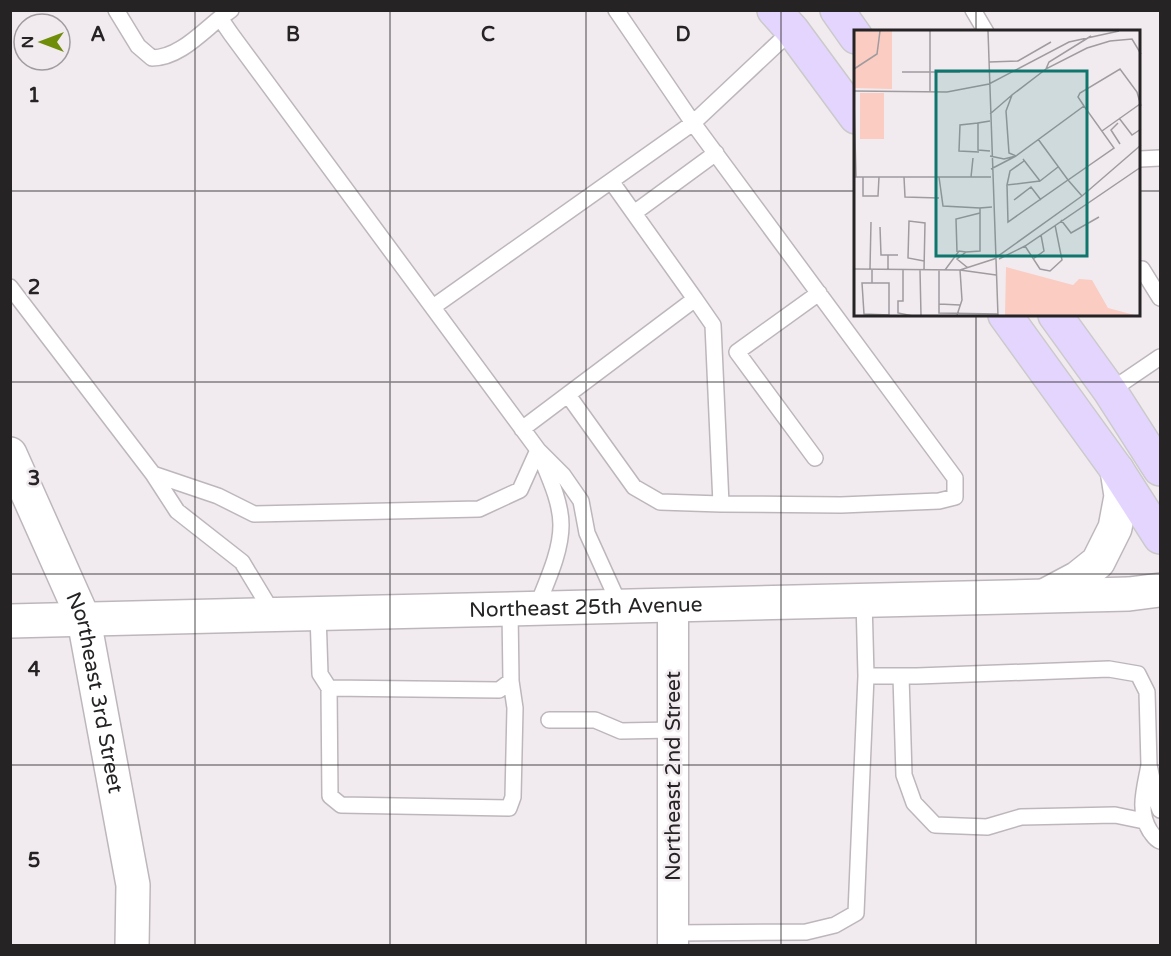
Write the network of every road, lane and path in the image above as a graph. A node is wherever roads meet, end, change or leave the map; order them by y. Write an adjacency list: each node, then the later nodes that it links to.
1 (116, 10): 5 (lane)
2 (616, 10): 10 (lane)
3 (837, 10): 8 (main road)
4 (973, 10): 7 (lane)
5 (226, 14): 21 (lane)
6 (783, 20): 9 (main road); 10 (lane)
7 (985, 30)
8 (854, 34)
9 (854, 114)
10 (693, 123): 11 (lane); 14 (lane)
11 (716, 153): 15 (lane); 18 (lane)
12 (1161, 158): 13 (lane)
13 (1141, 159)
14 (611, 181): 15 (lane); 21 (lane)
15 (633, 213): 20 (lane)
16 (1141, 269): 19 (lane)
17 (10, 287): 35 (lane)
18 (819, 293): 25 (lane); 36 (lane)
19 (1161, 298)
20 (695, 299): 24 (lane); 28 (lane)
21 (433, 307): 29 (lane)
22 (1006, 316): 34 (main road)
23 (1056, 316): 27 (main road)
24 (714, 349): 25 (lane); 36 (lane)
25 (738, 352): 32 (lane)
26 (1161, 357): 27 (lane)
27 (1110, 391): 33 (main road)
28 (568, 394): 29 (lane); 36 (lane)
29 (522, 429): 30 (lane)
30 (538, 450): 35 (lane); 42 (lane); 43 (lane)
31 (11, 457): 46 (main road, Northeast 3rd Street)
32 (814, 458)
33 (1161, 469)
34 (1117, 470): 37 (main road); 39 (main road)
35 (153, 474): 45 (lane)
36 (721, 504)
37 (1161, 537)
38 (1161, 590): 39 (main road, Northeast 25th Avenue)
39 (1045, 596): 40 (main road, Northeast 25th Avenue)
40 (864, 600): 41 (main road, Northeast 25th Avenue); 48 (lane)
41 (673, 606): 42 (main road, Northeast 25th Avenue); 53 (street, Northeast 2nd Street)
42 (621, 608): 43 (main road, Northeast 25th Avenue)
43 (523, 610): 44 (main road, Northeast 25th Avenue); 50 (lane)
44 (318, 614): 45 (main road, Northeast 25th Avenue); 51 (lane)
45 (274, 615): 46 (main road, Northeast 25th Avenue)
46 (84, 620): 47 (main road, Northeast 25th Avenue); 60 (main road, Northeast 3rd Street)
47 (10, 621)
48 (866, 676): 49 (lane); 59 (lane)
49 (901, 676): 54 (lane); 56 (lane)
50 (511, 681): 51 (lane); 51 (lane)
51 (329, 688)
52 (549, 720): 53 (lane)
53 (673, 730): 58 (street, Northeast 2nd Street)
54 (1149, 765): 55 (lane); 56 (lane)
55 (1161, 810)
56 (1144, 822): 57 (lane)
57 (1161, 841)
58 (673, 939): 59 (lane)
59 (806, 939)
60 (132, 945)

